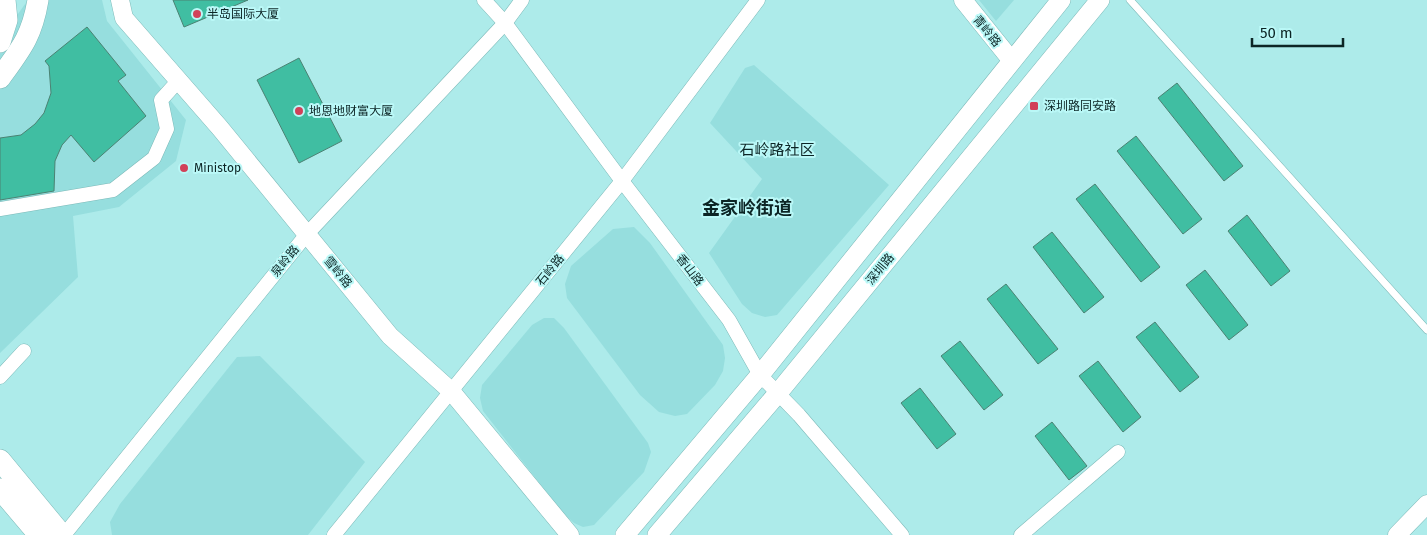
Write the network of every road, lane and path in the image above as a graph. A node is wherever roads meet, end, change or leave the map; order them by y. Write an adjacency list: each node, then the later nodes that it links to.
1 (4, 0): 13 (main road)
2 (120, 0): 17 (street, 雪岭路)
3 (484, 0): 12 (street, 香山路)
4 (522, 0): 12 (street, 泉岭路)
5 (758, 0): 18 (street, 石岭路 / 石岭路)
6 (963, 0): 15 (street, 青岭路)
7 (1062, 0): 15 (main road)
8 (1100, 0): 26 (main road, 深圳路)
9 (1130, 0): 21 (lane)
10 (42, 1): 16 (main road)
11 (29, 21): 14 (street)
12 (505, 23): 18 (street, 香山路); 20 (street, 泉岭路)
13 (0, 42)
14 (0, 61)
15 (1012, 61): 23 (main road)
16 (0, 78)
17 (179, 80): 19 (street); 20 (street, 雪岭路)
18 (622, 181): 23 (street, 香山路); 25 (street, 石岭路 / 石岭路)
19 (0, 209)
20 (307, 234): 25 (street, 雪岭路); 32 (street, 泉岭路)
21 (1427, 330)
22 (24, 351): 24 (street)
23 (760, 375): 26 (street, 香山路); 35 (main road)
24 (0, 377)
25 (451, 391): 33 (street, 石岭路 / 石岭路); 34 (street, 雪岭路)
26 (778, 393): 36 (main road, 深圳路); 37 (street, 香山路)
27 (1118, 452): 38 (street)
28 (0, 460): 32 (main road)
29 (0, 488): 31 (main road)
30 (1427, 504): 39 (street)
31 (39, 535)
32 (63, 535)
33 (334, 535)
34 (570, 535)
35 (625, 535)
36 (657, 535)
37 (902, 535)
38 (1021, 535)
39 (1397, 535)

